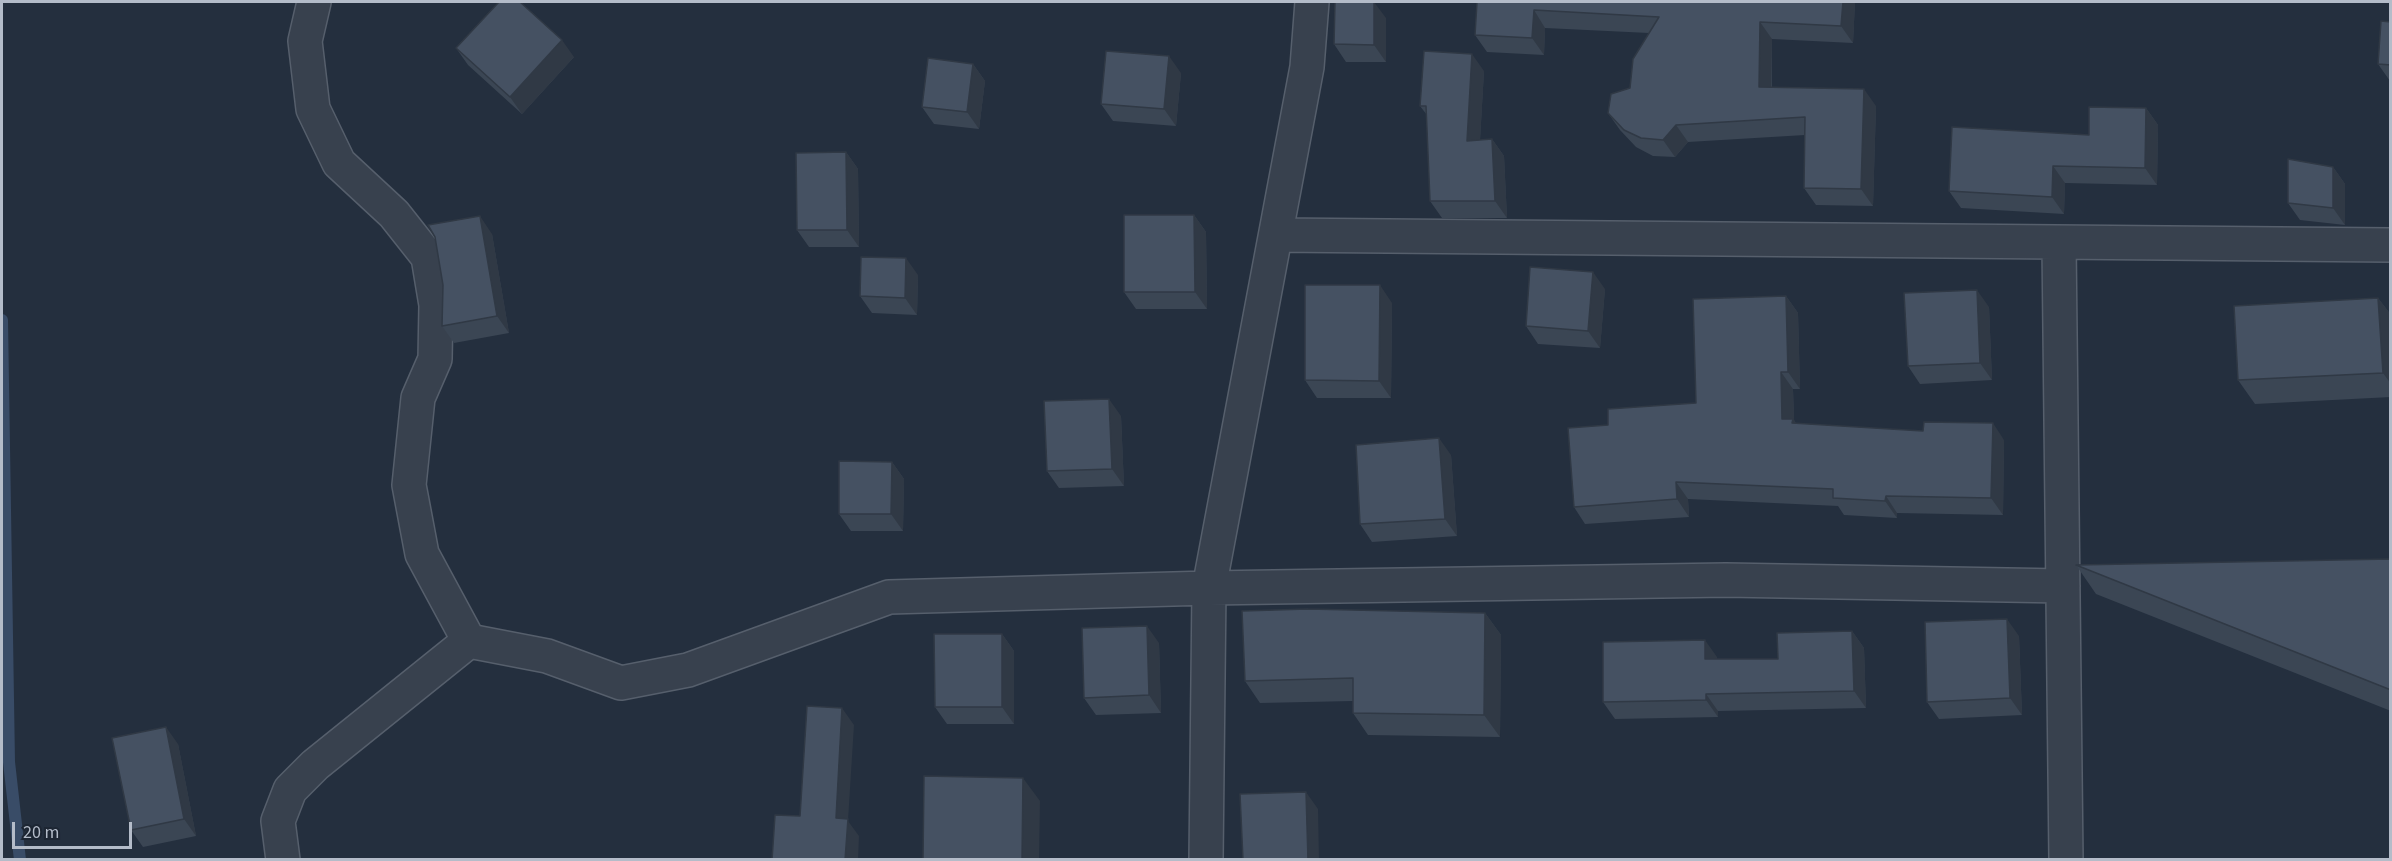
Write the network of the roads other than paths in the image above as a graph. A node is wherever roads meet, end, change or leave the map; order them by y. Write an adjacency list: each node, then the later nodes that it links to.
1 (314, 2): 8 (street)
2 (1312, 2): 3 (street)
3 (1276, 235): 4 (street); 7 (street)
4 (2058, 244): 5 (street); 6 (street)
5 (2391, 245)
6 (2063, 586): 7 (street); 11 (street)
7 (1209, 588): 8 (street); 10 (street)
8 (469, 641): 9 (street)
9 (283, 860)
10 (1206, 860)
11 (2066, 860)

